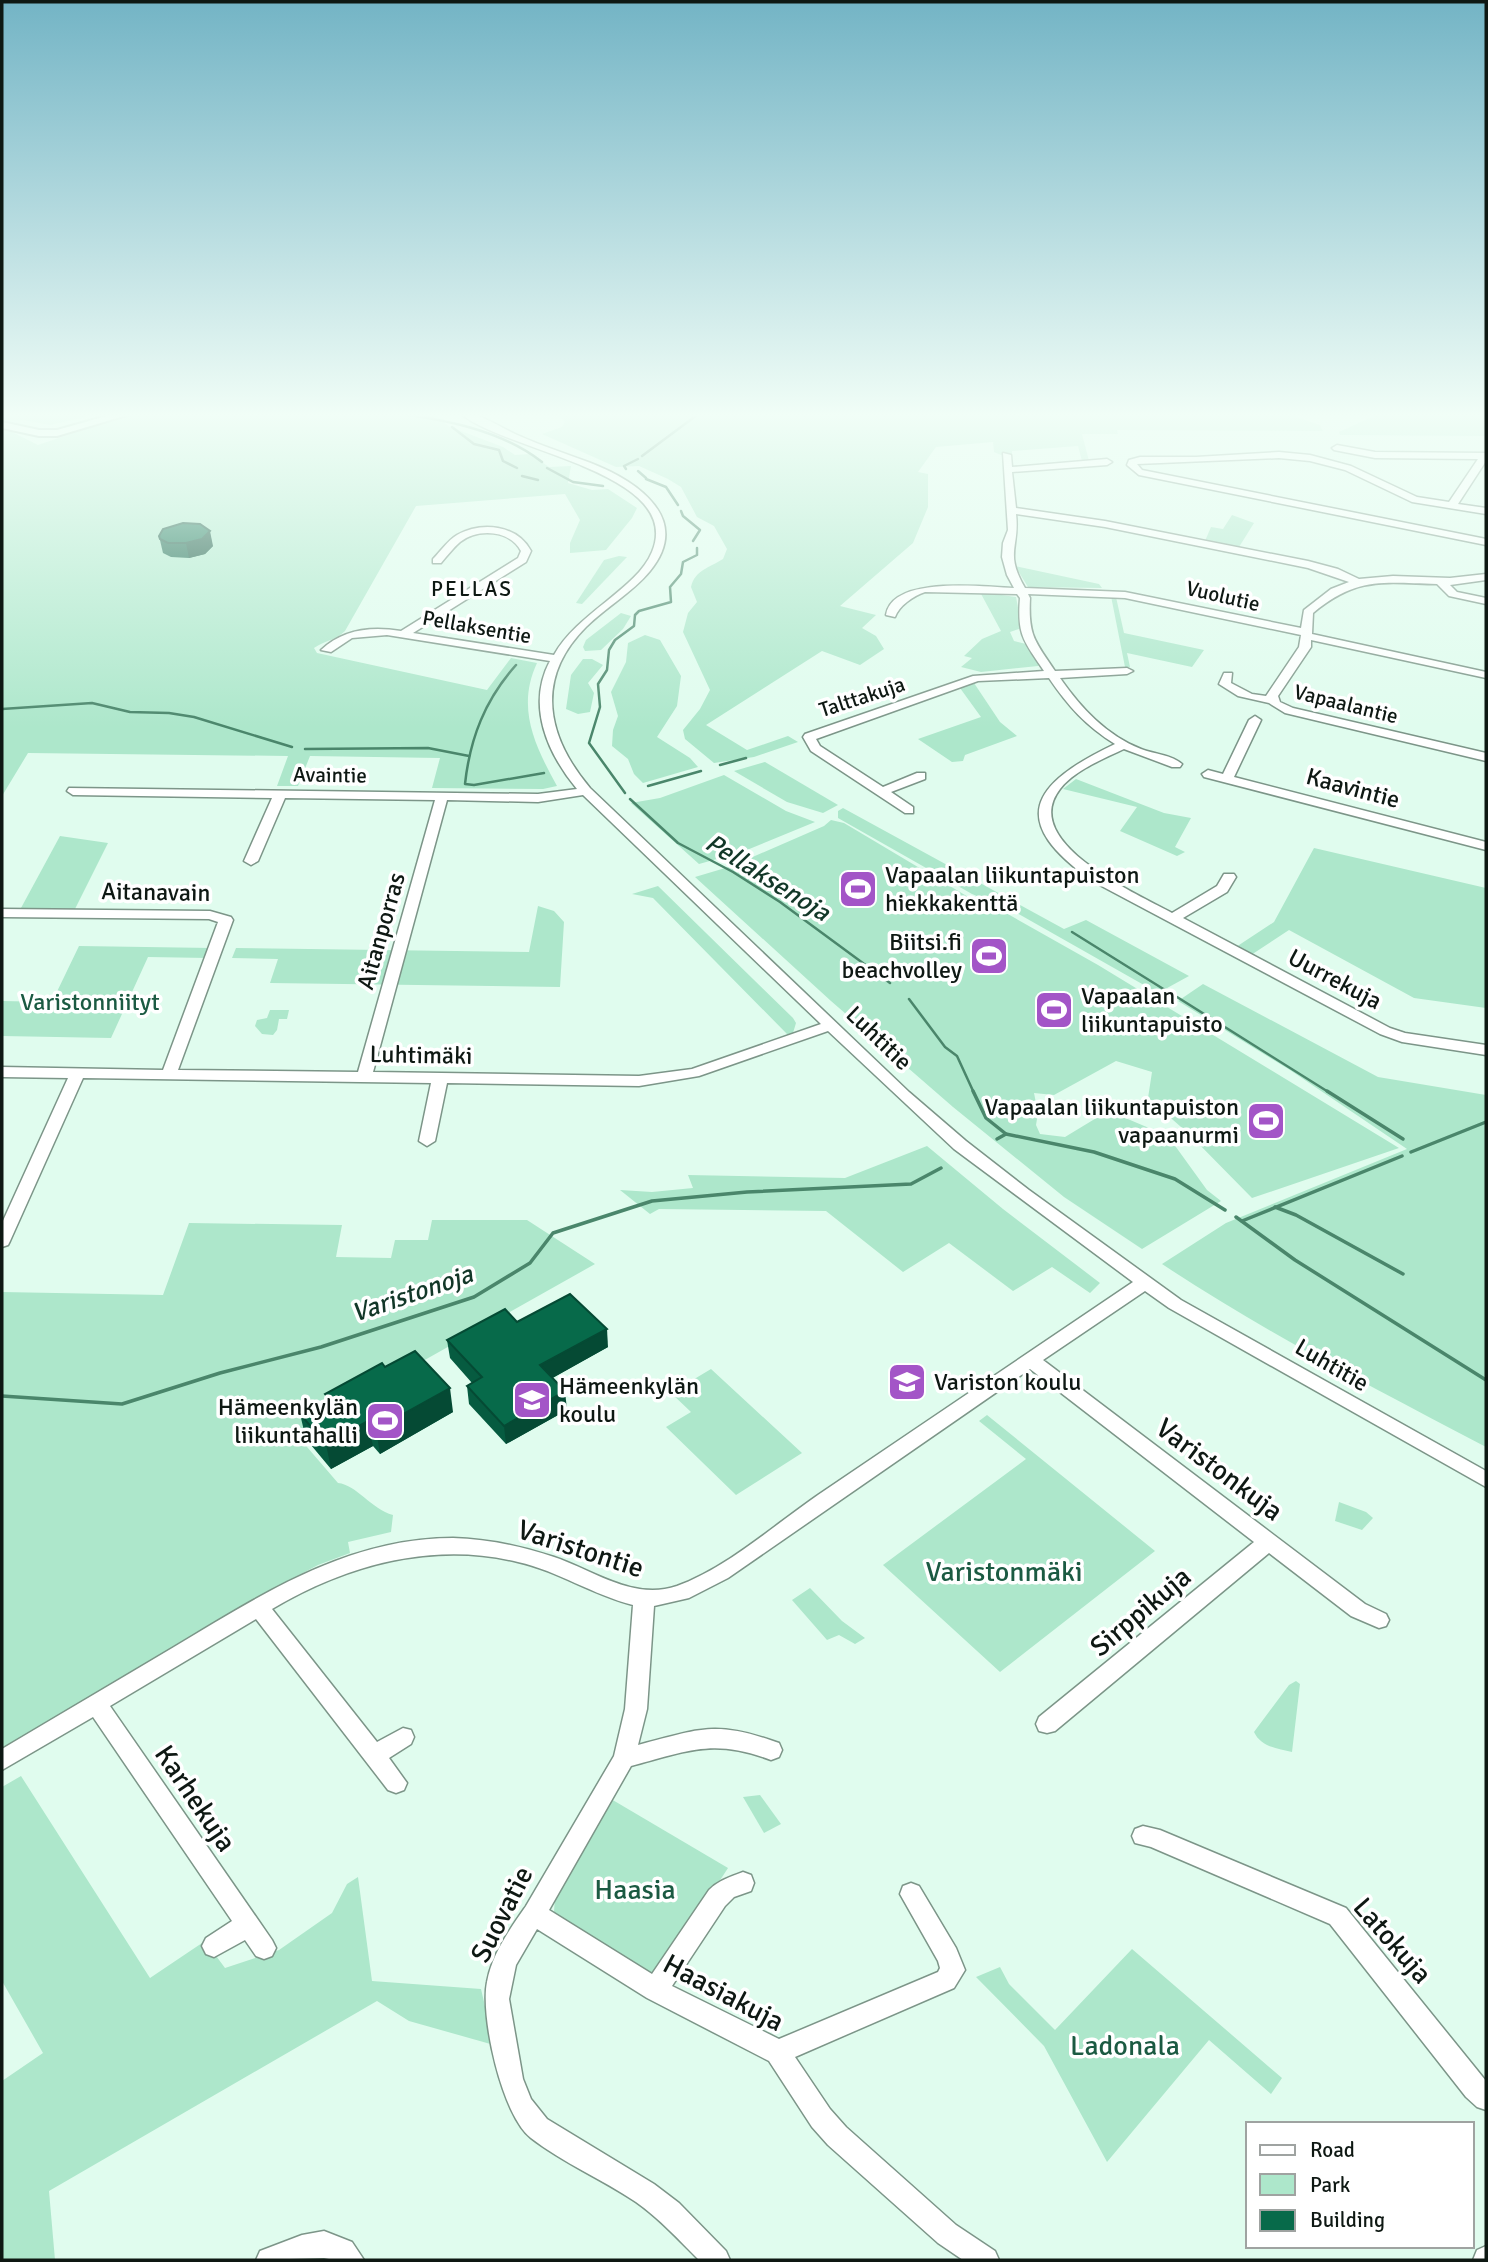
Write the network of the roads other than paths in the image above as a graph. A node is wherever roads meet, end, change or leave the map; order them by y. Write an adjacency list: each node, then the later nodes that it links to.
1 (657, 518): 16 (street, Luhtitie)
2 (1013, 518): 10 (street)
3 (1071, 518): 9 (street)
4 (1365, 518): 5 (street)
5 (1486, 542)
6 (437, 561): 13 (street, Pellaksentie)
7 (1486, 577): 8 (street, Vapaalantie)
8 (1440, 581): 9 (street, Vapaalantie); 11 (street)
9 (1358, 583): 14 (street, Vapaalantie)
10 (1024, 591): 12 (street, Vuolutie); 14 (street, Vuolutie); 18 (street)
11 (1486, 601)
12 (891, 615)
13 (404, 634): 15 (street); 16 (street, Pellaksentie)
14 (1307, 634): 20 (street, Vuolutie); 21 (street, Vapaalantie)
15 (327, 650)
16 (556, 659): 30 (street, Luhtitie)
17 (1127, 671): 18 (street)
18 (1052, 673): 23 (street); 31 (street, Talttakuja)
19 (1227, 675): 21 (street)
20 (1486, 675)
21 (1273, 700): 24 (street, Vapaalantie)
22 (1255, 720): 28 (street)
23 (1124, 745): 25 (street); 39 (street, Uurrekuja)
24 (1486, 757)
25 (1176, 764)
26 (1208, 774): 28 (street, Kaavintie)
27 (921, 776): 31 (street)
28 (1227, 778): 35 (street, Kaavintie)
29 (73, 791): 32 (street, Avaintie)
30 (586, 791): 33 (street, Avaintie); 40 (street, Luhtitie)
31 (881, 792): 34 (street, Talttakuja)
32 (280, 794): 33 (street, Avaintie); 36 (street)
33 (442, 796): 45 (street, Aitanporras)
34 (909, 810)
35 (1486, 846)
36 (250, 861)
37 (1229, 877): 39 (street)
38 (2, 913): 44 (street, Aitanavain)
39 (1173, 918): 41 (street, Uurrekuja)
40 (831, 1025): 46 (street, Luhtimäki); 49 (street, Luhtitie)
41 (1486, 1050)
42 (2, 1072): 43 (street, Luhtimäki)
43 (78, 1073): 44 (street, Luhtimäki); 48 (street)
44 (169, 1074): 45 (street, Luhtimäki)
45 (364, 1077): 46 (street, Luhtimäki)
46 (440, 1078): 47 (street)
47 (427, 1141)
48 (2, 1241)
49 (1144, 1283): 50 (street, Varistontie); 51 (street, Luhtitie)
50 (1029, 1359): 52 (street, Varistonkuja); 53 (street, Varistontie)
51 (1486, 1480)
52 (1269, 1541): 55 (street, Varistonkuja); 57 (street, Sirppikuja)
53 (644, 1599): 54 (street, Varistontie); 61 (street, Suovatie)
54 (258, 1606): 56 (street, Varistontie); 60 (street)
55 (1378, 1620)
56 (97, 1705): 62 (street, Varistontie); 68 (street, Karhekuja)
57 (1048, 1724)
58 (403, 1737): 60 (street)
59 (771, 1750): 61 (street)
60 (375, 1755): 63 (street)
61 (624, 1758): 67 (street, Suovatie)
62 (2, 1760)
63 (396, 1783)
64 (1143, 1836): 73 (street, Latokuja)
65 (743, 1883): 71 (street)
66 (911, 1894): 72 (street)
67 (534, 1914): 71 (street, Haasiakuja); 76 (street, Suovatie)
68 (247, 1925): 69 (street); 70 (street, Karhekuja)
69 (214, 1946)
70 (264, 1948)
71 (655, 1990): 72 (street, Haasiakuja)
72 (778, 2052): 77 (street, Haasiakuja)
73 (1486, 2098)
74 (269, 2260): 75 (street)
75 (351, 2260)
76 (717, 2260)
77 (986, 2260)

